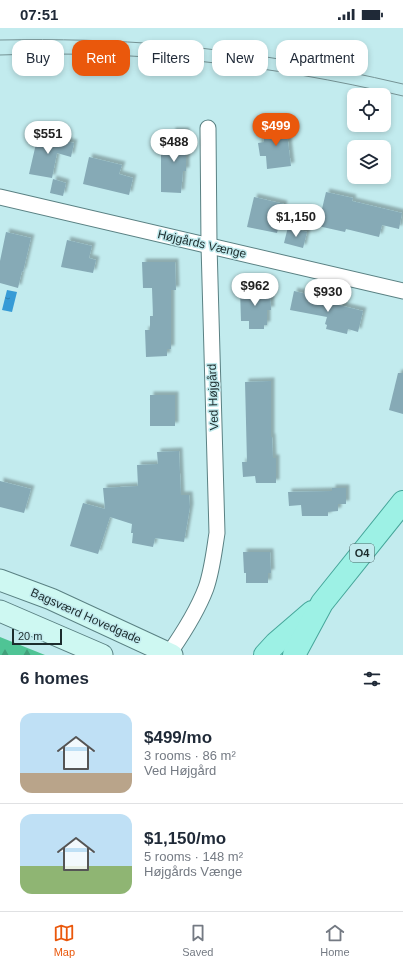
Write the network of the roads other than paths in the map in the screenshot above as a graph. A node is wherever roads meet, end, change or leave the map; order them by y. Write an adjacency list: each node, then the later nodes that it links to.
1 (208, 128): 3 (street, Ved Højgård)
2 (0, 197): 3 (street, Højgårds Vænge)
3 (209, 246): 4 (street, Højgårds Vænge); 9 (street, Ved Højgård)
4 (403, 291)
5 (403, 502): 7 (main road, O4)
6 (0, 580): 9 (street, Bagsværd Hovedgade)
7 (322, 603): 11 (main road, O4); 12 (main road, O4)
8 (0, 611): 10 (street)
9 (169, 654)
10 (102, 655)
11 (265, 655)
12 (294, 655)

